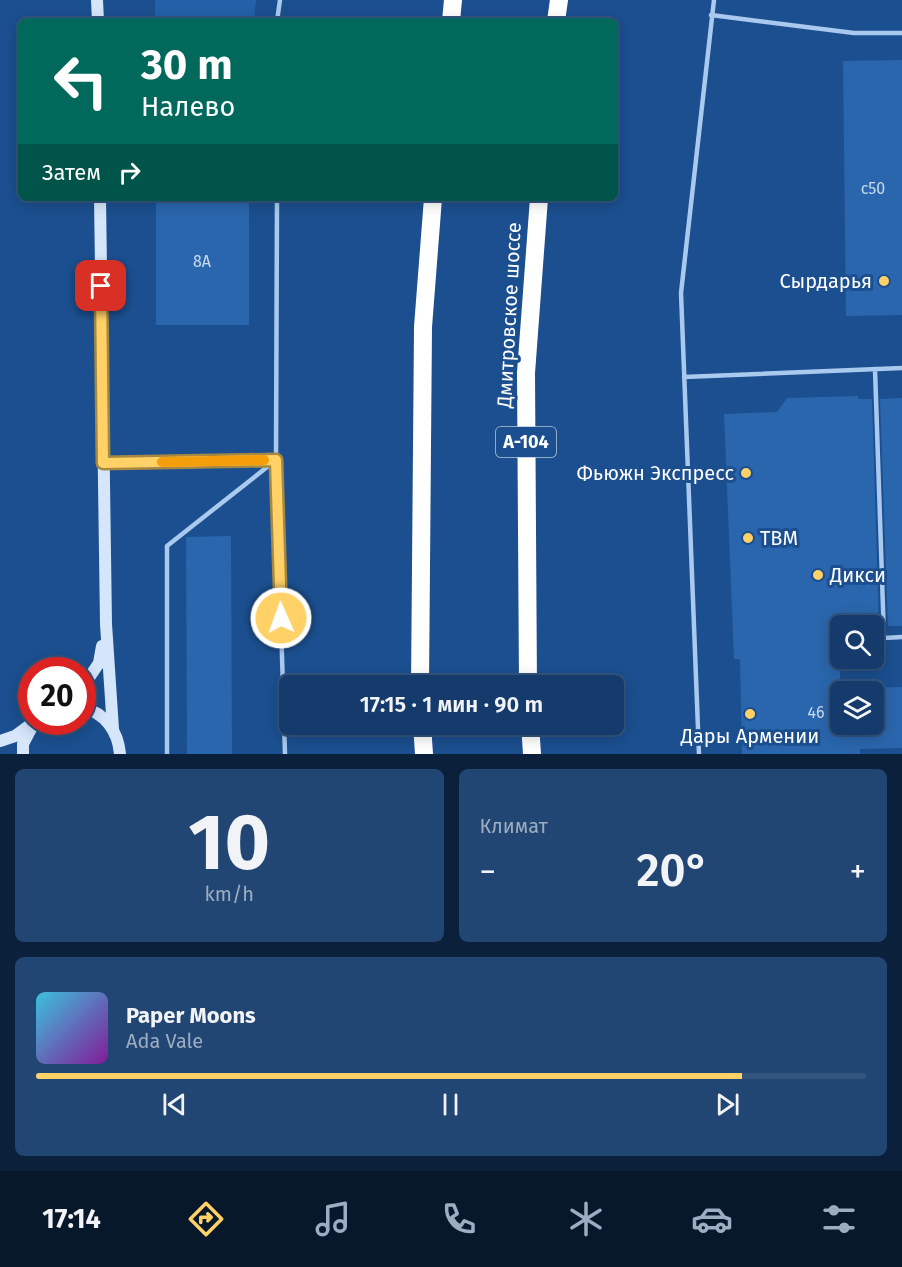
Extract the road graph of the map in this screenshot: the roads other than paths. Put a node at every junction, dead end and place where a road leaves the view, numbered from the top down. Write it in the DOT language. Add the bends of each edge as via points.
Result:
graph roads {
  1 [pos="98,0"];
  2 [pos="280,0"];
  3 [pos="453,0"];
  4 [pos="559,0"];
  5 [pos="714,0"];
  6 [pos="711,15"];
  7 [pos="98,18"];
  8 [pos="277,18"];
  9 [pos="451,18"];
  10 [pos="556,18"];
  11 [pos="902,33"];
  12 [pos="100,201"];
  13 [pos="277,201"];
  14 [pos="433,201"];
  15 [pos="539,201"];
  16 [pos="902,368"];
  17 [pos="875,369"];
  18 [pos="684,376"];
  19 [pos="276,460"];
  20 [pos="103,463"];
  21 [pos="106,624"];
  22 [pos="902,637"];
  23 [pos="96,667"];
  24 [pos="420,675"];
  25 [pos="528,675"];
  26 [pos="96,713"];
  27 [pos="113,729"];
  28 [pos="18,734"];
  29 [pos="27,735"];
  30 [pos="423,735"];
  31 [pos="531,735"];
  32 [pos="0,741"];
  33 [pos="22,754"];
  34 [pos="120,754"];
  35 [pos="167,754"];
  36 [pos="285,754"];
  37 [pos="424,754"];
  38 [pos="532,754"];
  39 [pos="699,754"];
  1 -- 7 [label="main road"];
  2 -- 8 [label="lane"];
  3 -- 9 [label="highway"];
  4 -- 10 [label="highway"];
  5 -- 6 [label="lane"];
  6 -- 11 [label="lane" via="854,33"];
  6 -- 18 [label="lane" via="681,293"];
  12 -- 20 [label="main road"];
  13 -- 19 [label="lane"];
  14 -- 24 [label="highway" via="422,339"];
  15 -- 25 [label="highway, Дмитровское шоссе / А-104" via="526,374"];
  16 -- 17 [label="lane"];
  17 -- 18 [label="lane"];
  17 -- 22 [label="lane" via="884,638"];
  18 -- 39 [label="lane"];
  19 -- 20 [label="lane"];
  19 -- 35 [label="lane" via="167,546"];
  19 -- 36 [label="lane"];
  20 -- 21 [label="main road"];
  21 -- 23 [label="main road"];
  21 -- 27 [label="main road"];
  26 -- 27 [label="main road"];
  27 -- 34 [label="main road"];
  28 -- 32 [label="main road"];
  29 -- 33 [label="main road"];
  30 -- 37 [label="highway"];
  31 -- 38 [label="highway"];
}
